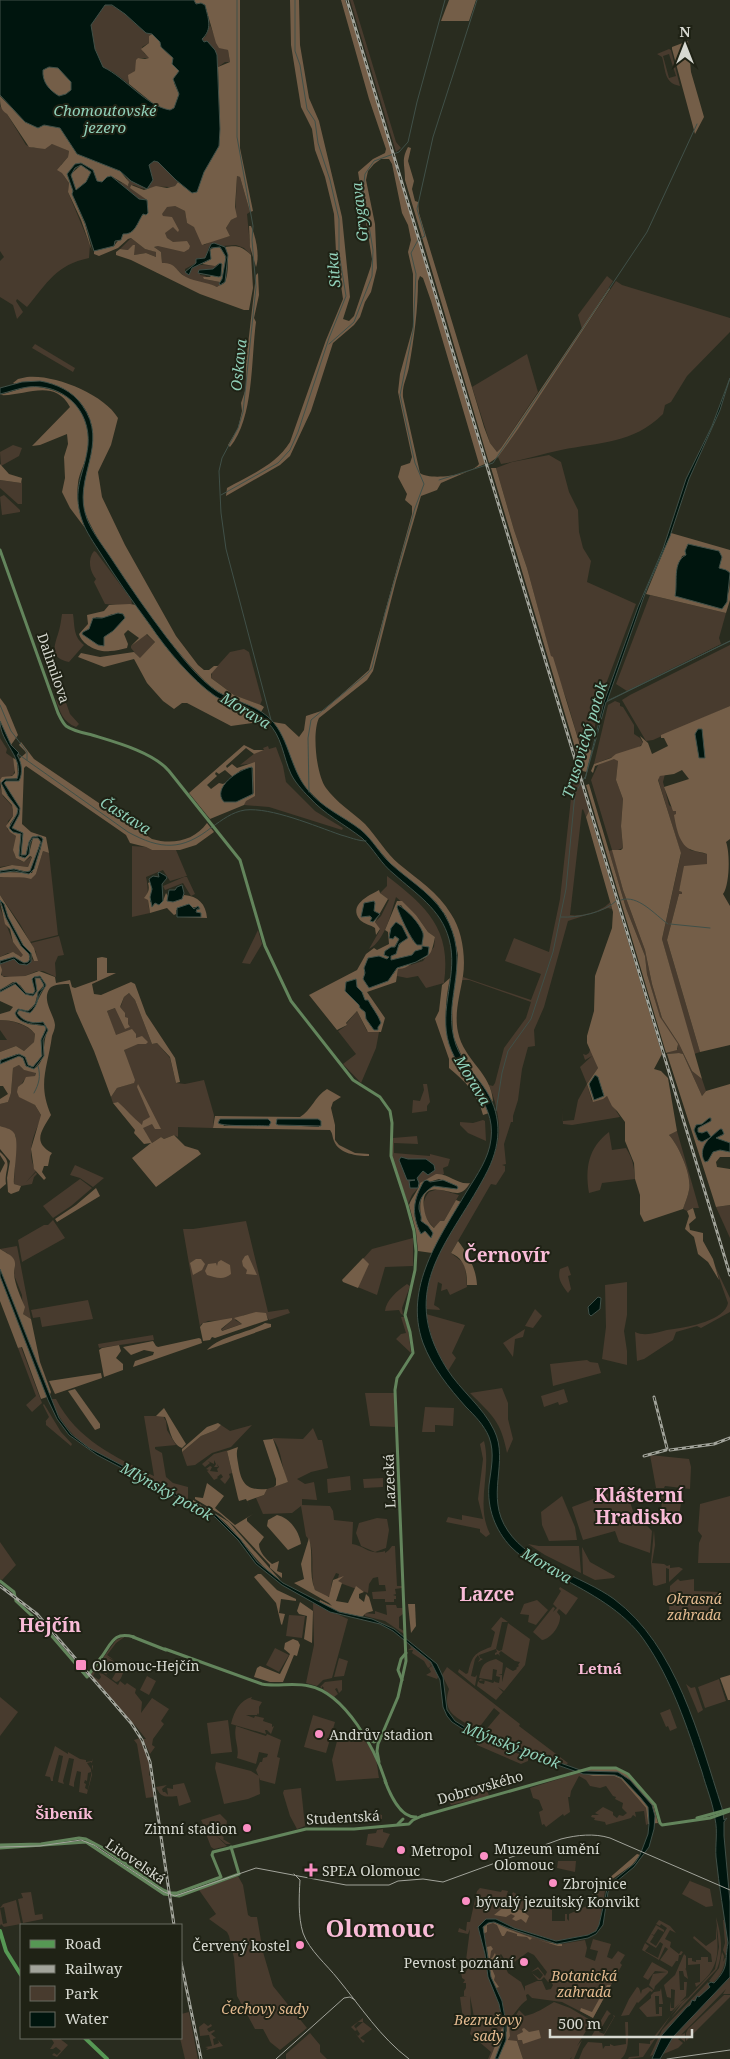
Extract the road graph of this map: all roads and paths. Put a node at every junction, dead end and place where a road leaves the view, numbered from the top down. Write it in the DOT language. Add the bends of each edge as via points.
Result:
graph roads {
  1 [pos="0,550"];
  2 [pos="406,1308"];
  3 [pos="0,1582"];
  4 [pos="165,1649"];
  5 [pos="405,1658"];
  6 [pos="216,1667"];
  7 [pos="402,1674"];
  8 [pos="365,1737"];
  9 [pos="381,1738"];
  10 [pos="378,1744"];
  11 [pos="372,1747"];
  12 [pos="379,1762"];
  13 [pos="385,1781"];
  14 [pos="728,1810"];
  15 [pos="410,1816"];
  16 [pos="424,1816"];
  17 [pos="404,1821"];
  18 [pos="412,1821"];
  19 [pos="82,1840"];
  20 [pos="0,1846"];
  21 [pos="232,1847"];
  22 [pos="177,1895"];
  23 [pos="0,1931"];
  24 [pos="0,1942"];
  25 [pos="20,1974"];
  26 [pos="20,1975"];
  27 [pos="87,2039"];
  28 [pos="109,2059"];
  1 -- 2 [label="main road, Dalimilova" via="61,719 73,730 133,749 166,767 240,860 267,952 291,1001 349,1075 359,1086 380,1097 390,1111 391,1156 416,1246 415,1270"];
  2 -- 5 [label="main road, Lazecká" via="405,1318 413,1353 397,1378 395,1392 407,1643"];
  3 -- 4 [label="main road" via="14,1592 16,1601 40,1623 86,1677 115,1637 120,1635"];
  4 -- 6 [label="main road"];
  4 -- 6 [label="main road"];
  5 -- 7 [label="main road"];
  5 -- 7 [label="main road" via="401,1659 398,1670"];
  6 -- 8 [label="main road" via="265,1684 312,1686 333,1697"];
  7 -- 9 [label="main road"];
  8 -- 9 [label="main road" via="373,1742"];
  8 -- 11 [label="main road"];
  9 -- 10 [label="main road"];
  9 -- 11 [label="main road"];
  10 -- 11 [label="main road"];
  10 -- 12 [label="main road"];
  11 -- 12 [label="main road"];
  12 -- 13 [label="main road"];
  13 -- 15 [label="main road" via="393,1799"];
  13 -- 17 [label="main road"];
  14 -- 16 [label="main road, Dobrovského" via="712,1817 660,1824 655,1804 627,1773 613,1768 589,1768"];
  15 -- 16 [label="main road, Dobrovského"];
  15 -- 17 [label="main road, Dobrovského"];
  15 -- 18 [label="main road"];
  16 -- 18 [label="main road, Dobrovského"];
  17 -- 18 [label="main road, Dobrovského" via="409,1824"];
  17 -- 21 [label="main road, Studentská" via="393,1826 306,1829"];
  19 -- 20 [label="main road"];
  19 -- 20 [label="main road" via="41,1847"];
  19 -- 22 [label="main road, Litovelská" via="166,1894"];
  21 -- 22 [label="main road" via="239,1874"];
  21 -- 22 [label="main road, Studentská" via="212,1852 220,1878"];
  23 -- 25 [label="main road" via="6,1951"];
  24 -- 26 [label="main road" via="6,1957"];
  27 -- 28 [label="main road"];
}
